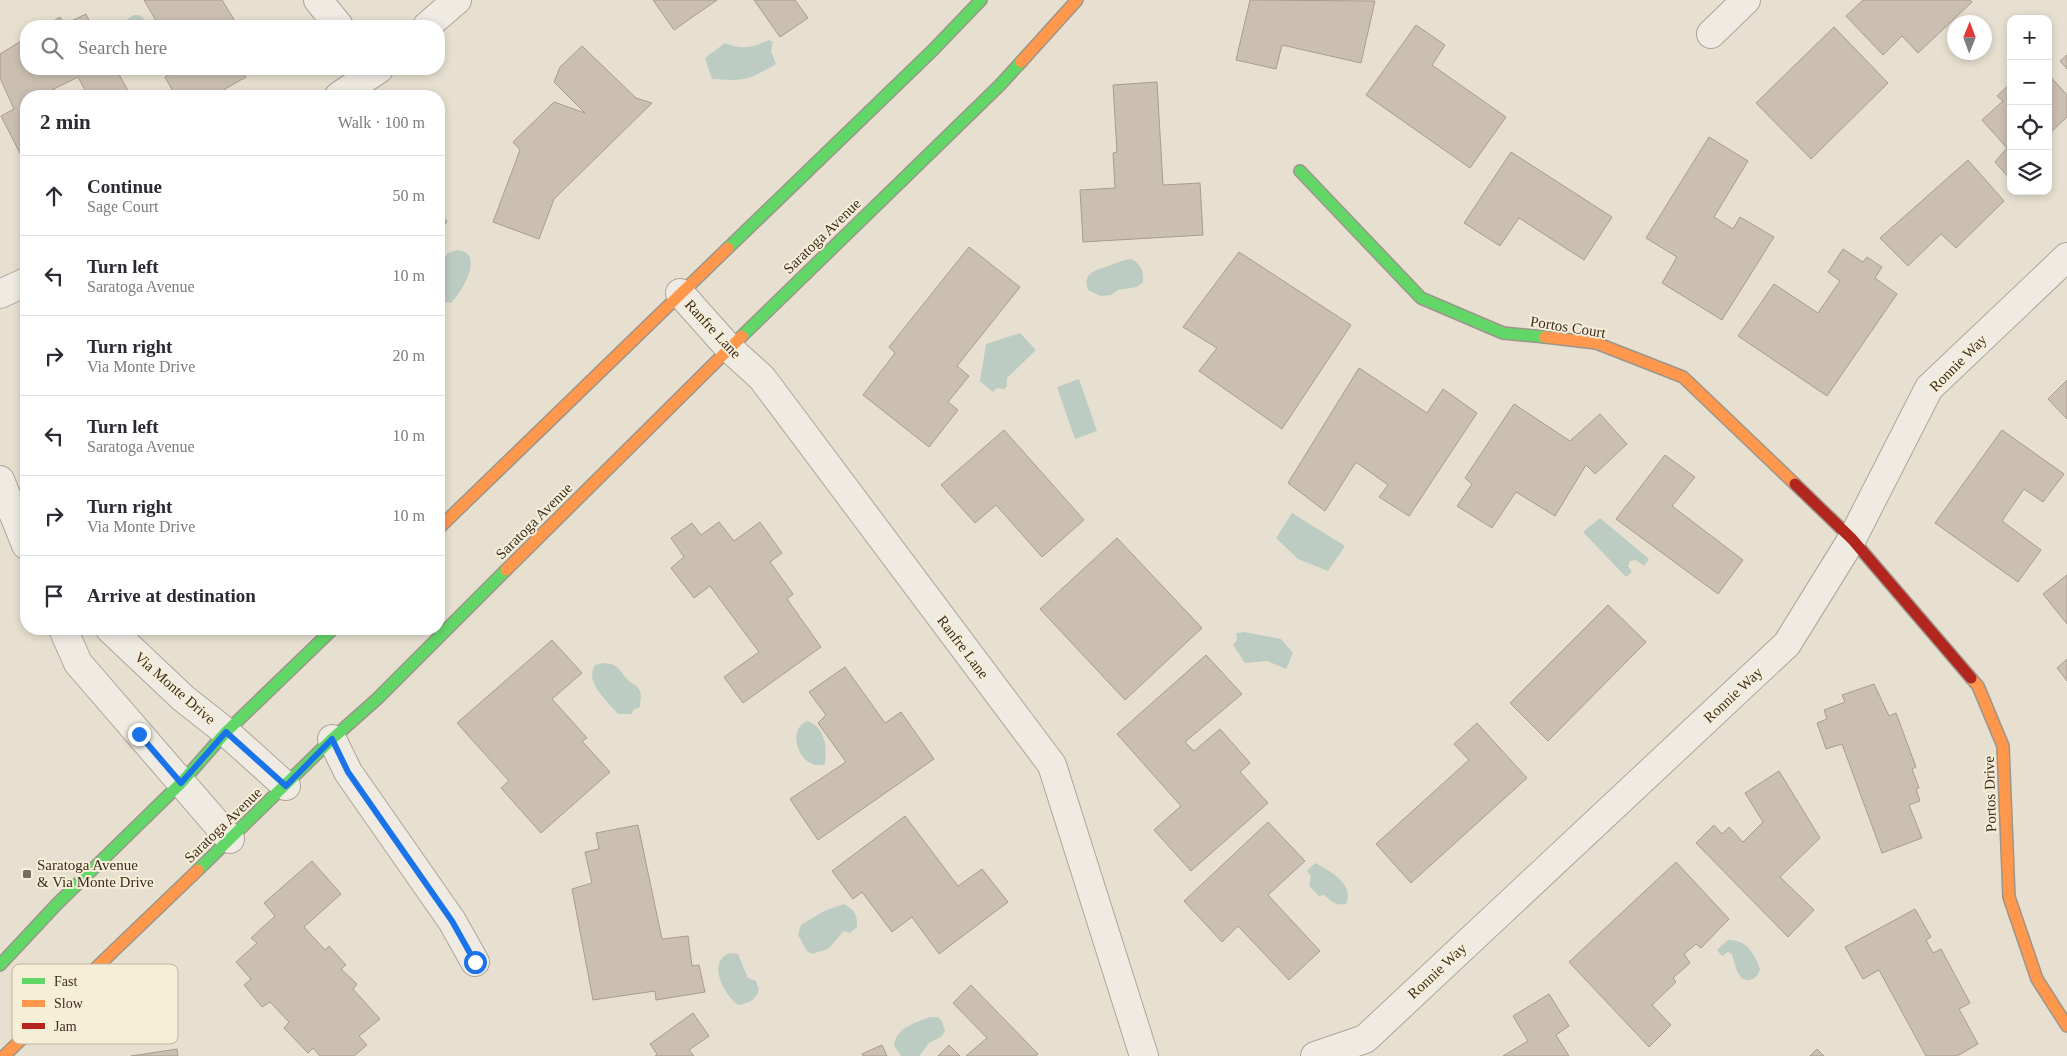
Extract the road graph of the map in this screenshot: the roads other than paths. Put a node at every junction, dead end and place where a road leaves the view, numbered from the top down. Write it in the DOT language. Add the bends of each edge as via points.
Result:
graph roads {
  1 [pos="318,0"];
  2 [pos="457,0"];
  3 [pos="981,0"];
  4 [pos="1077,0"];
  5 [pos="1746,0"];
  6 [pos="334,20"];
  7 [pos="434,20"];
  8 [pos="1712,34"];
  9 [pos="369,75"];
  10 [pos="348,90"];
  11 [pos="1300,171"];
  12 [pos="2067,257"];
  13 [pos="20,285"];
  14 [pos="680,293"];
  15 [pos="0,294"];
  16 [pos="729,348"];
  17 [pos="0,480"];
  18 [pos="445,522"];
  19 [pos="20,530"];
  20 [pos="1852,539"];
  21 [pos="445,631"];
  22 [pos="66,635"];
  23 [pos="116,635"];
  24 [pos="327,635"];
  25 [pos="441,635"];
  26 [pos="226,732"];
  27 [pos="332,739"];
  28 [pos="181,783"];
  29 [pos="286,786"];
  30 [pos="230,839"];
  31 [pos="475,962"];
  32 [pos="100,964"];
  33 [pos="0,965"];
  34 [pos="2067,1026"];
  35 [pos="16,1044"];
  36 [pos="4,1056"];
  37 [pos="1144,1056"];
  38 [pos="1315,1056"];
  1 -- 6 [label="street"];
  2 -- 7 [label="street"];
  3 -- 14 [label="main road"];
  4 -- 16 [label="main road, Saratoga Avenue" via="1000,85"];
  5 -- 8 [label="street"];
  9 -- 10 [label="street"];
  11 -- 20 [label="main road, Portos Court" via="1420,298 1503,333 1596,343 1683,377"];
  12 -- 20 [label="street, Ronnie Way" via="1929,388"];
  13 -- 15 [label="street"];
  14 -- 16 [label="street, Ranfre Lane"];
  14 -- 18 [label="main road"];
  16 -- 21 [label="main road, Saratoga Avenue"];
  16 -- 37 [label="street, Ranfre Lane" via="762,378 1052,765"];
  17 -- 19 [label="street"];
  20 -- 34 [label="main road, Portos Drive" via="1978,686 2003,746 2009,897 2037,979"];
  20 -- 38 [label="street, Ronnie Way" via="1788,644 1365,1039"];
  22 -- 28 [label="street" via="78,663"];
  23 -- 26 [label="street, Via Monte Drive"];
  24 -- 26 [label="main road"];
  25 -- 27 [label="main road, Saratoga Avenue"];
  26 -- 28 [label="main road"];
  26 -- 29 [label="street, Via Monte Drive"];
  27 -- 29 [label="main road, Saratoga Avenue"];
  27 -- 31 [label="street" via="348,772 452,921"];
  28 -- 30 [label="street"];
  28 -- 33 [label="main road" via="57,904"];
  29 -- 30 [label="main road, Saratoga Avenue"];
  30 -- 32 [label="main road, Saratoga Avenue"];
  35 -- 36 [label="main road, Saratoga Avenue"];
}
